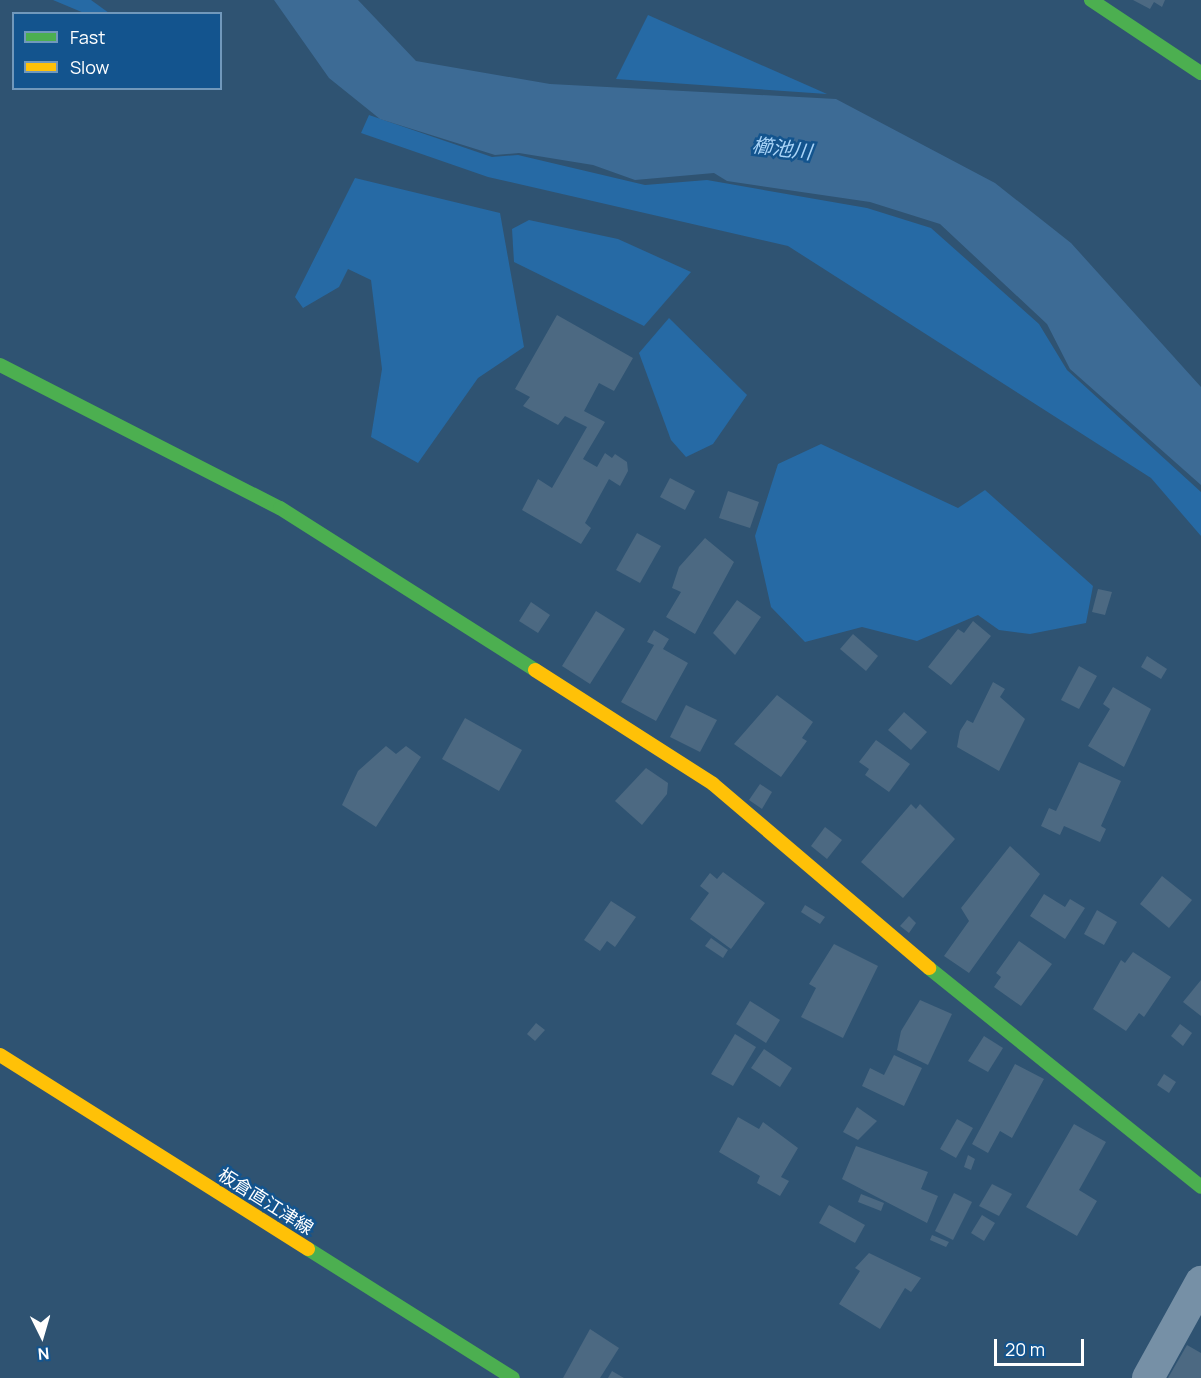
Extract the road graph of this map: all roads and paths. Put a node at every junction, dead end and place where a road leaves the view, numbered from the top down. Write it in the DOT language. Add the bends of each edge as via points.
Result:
graph roads {
  1 [pos="1091,0"];
  2 [pos="1201,73"];
  3 [pos="0,364"];
  4 [pos="0,1055"];
  5 [pos="1201,1187"];
  6 [pos="1201,1282"];
  7 [pos="513,1378"];
  8 [pos="1148,1378"];
  1 -- 2 [label="street"];
  3 -- 5 [label="street" via="279,508 713,784 910,953"];
  4 -- 7 [label="street, 板倉直江津線"];
  6 -- 8 [label="street"];
}
